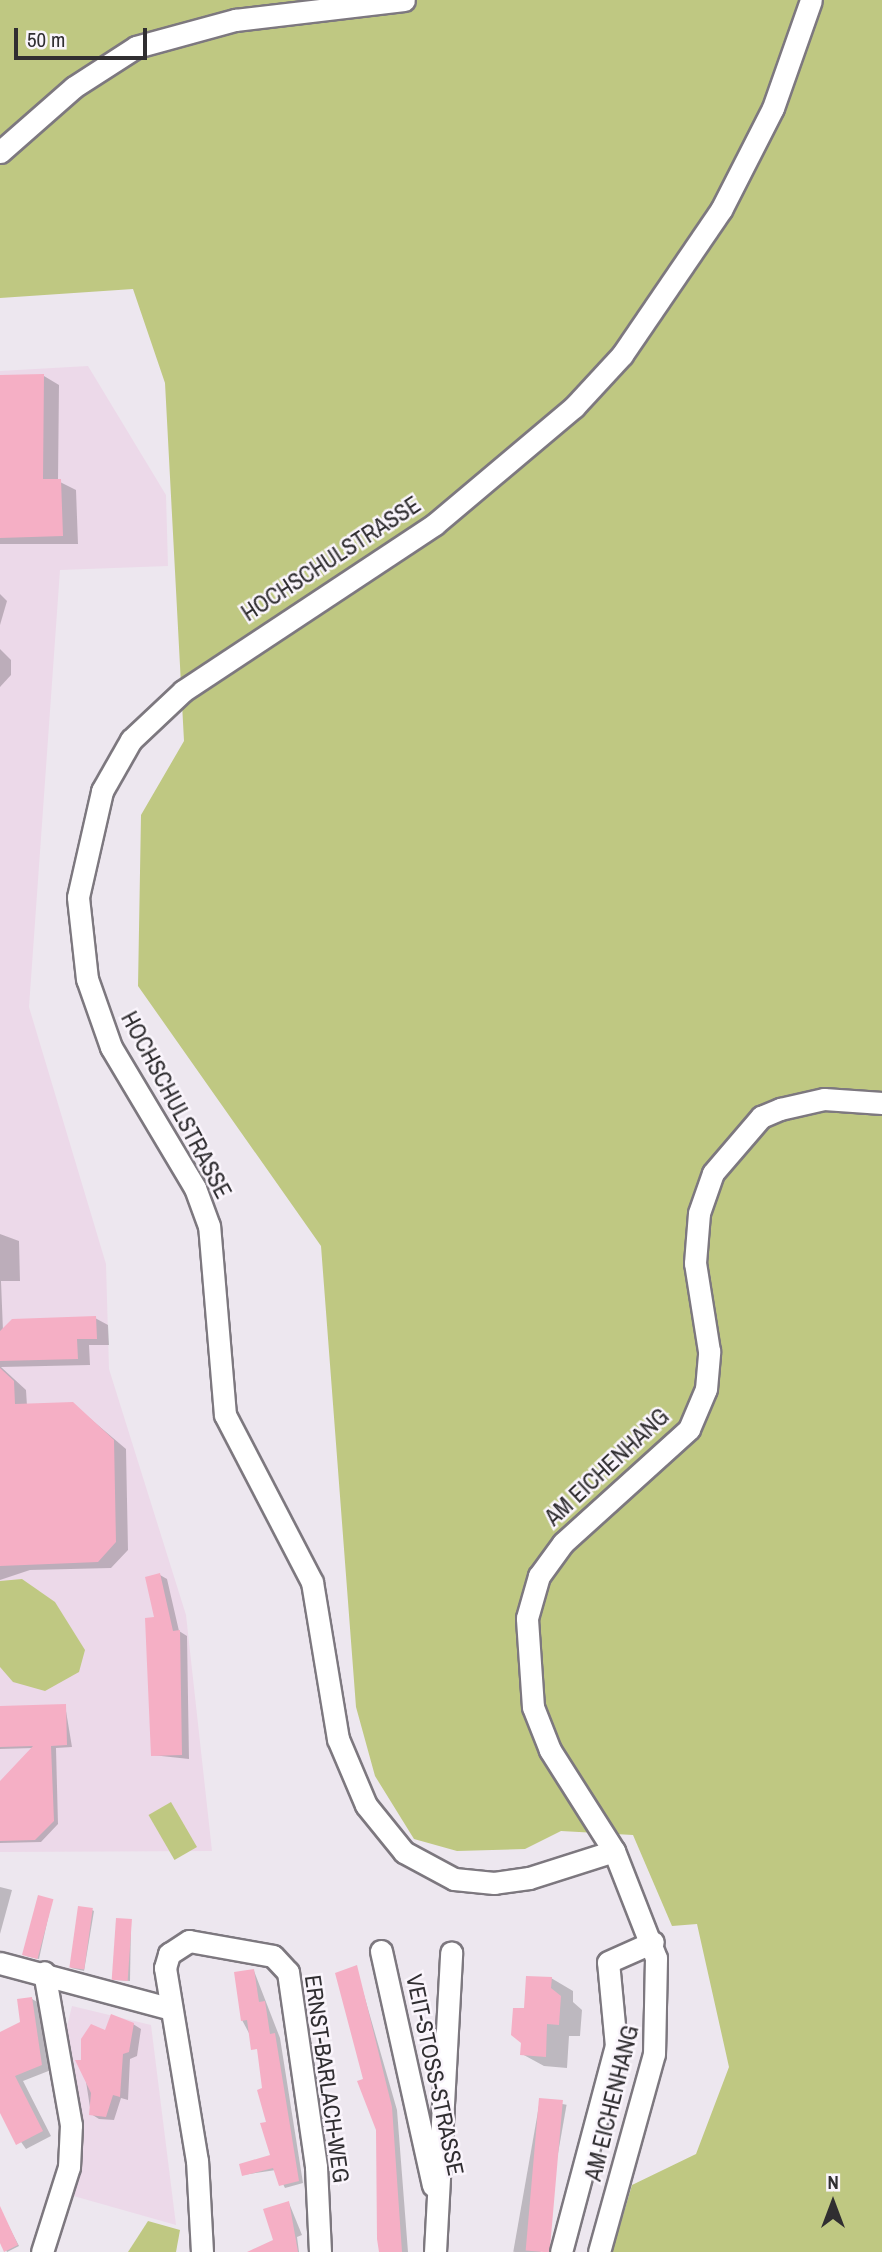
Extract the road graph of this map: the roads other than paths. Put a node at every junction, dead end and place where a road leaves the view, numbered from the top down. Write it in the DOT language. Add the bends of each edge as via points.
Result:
graph roads {
  1 [pos="404,0"];
  2 [pos="811,0"];
  3 [pos="0,152"];
  4 [pos="882,1103"];
  5 [pos="614,1851"];
  6 [pos="653,1942"];
  7 [pos="381,1951"];
  8 [pos="451,1952"];
  9 [pos="0,1963"];
  10 [pos="44,1972"];
  11 [pos="169,2008"];
  12 [pos="438,2211"];
  13 [pos="42,2252"];
  14 [pos="202,2252"];
  15 [pos="320,2252"];
  16 [pos="435,2252"];
  17 [pos="561,2252"];
  18 [pos="599,2252"];
  1 -- 3 [label="street" via="235,20 136,47 74,87"];
  2 -- 5 [label="street, HOCHSCHULSTRASSE" via="773,108 721,210 622,355 574,407 435,524 183,691 131,740 102,790 78,897 87,979 111,1047 195,1188 209,1226 225,1415 312,1582 338,1739 366,1805 404,1852 454,1879 494,1883 529,1878"];
  4 -- 5 [label="street, AM EICHENHANG" via="824,1099 780,1109 761,1117 713,1173 698,1213 695,1263 709,1351 702,1399 689,1429 563,1543 539,1576 527,1618 533,1707 550,1750"];
  5 -- 6 [label="street, AM EICHENHANG"];
  6 -- 17 [label="street" via="608,1962 616,2046"];
  6 -- 18 [label="street, AM EICHENHANG" via="658,2034"];
  7 -- 12 [label="street, VEIT-STOSS-STRASSE"];
  8 -- 12 [label="street, VEIT-STOSS-STRASSE"];
  9 -- 10 [label="street"];
  10 -- 11 [label="street"];
  10 -- 13 [label="street" via="71,2125 69,2167"];
  11 -- 14 [label="street, ERNST-BARLACH-WEG" via="197,2161"];
  11 -- 15 [label="street, ERNST-BARLACH-WEG" via="164,1968 169,1954 189,1941 273,1956 288,1972 316,2167"];
  12 -- 16 [label="street, VEIT-STOSS-STRASSE"];
}
